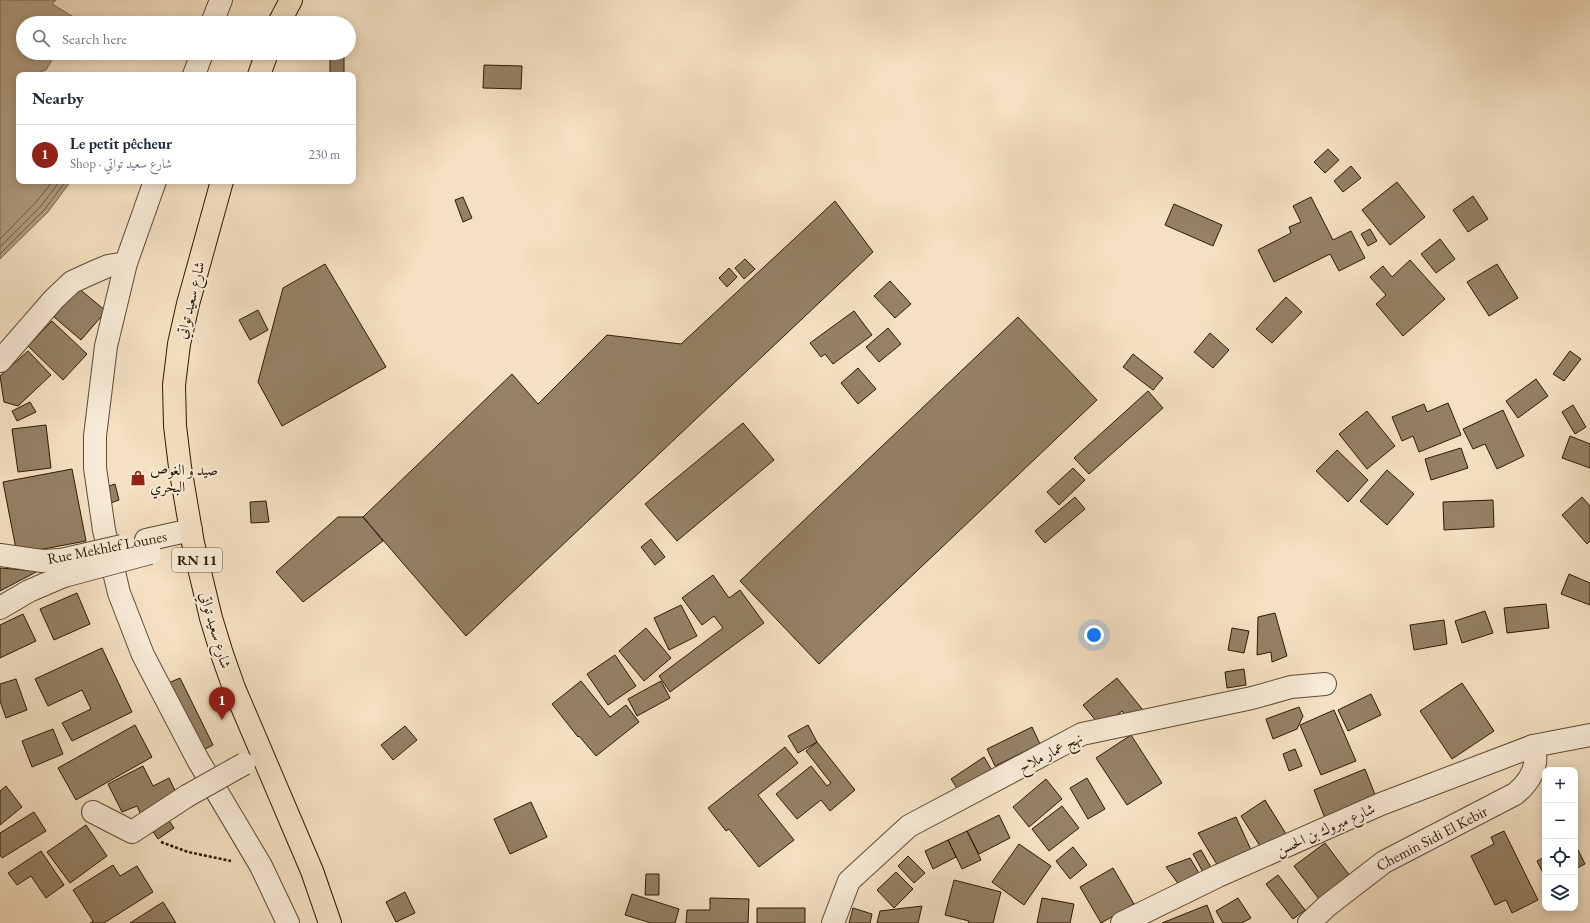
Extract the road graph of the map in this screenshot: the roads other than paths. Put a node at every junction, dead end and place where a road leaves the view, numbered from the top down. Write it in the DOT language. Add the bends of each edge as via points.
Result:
graph roads {
  1 [pos="221,0"];
  2 [pos="281,0"];
  3 [pos="291,0"];
  4 [pos="215,16"];
  5 [pos="280,16"];
  6 [pos="283,16"];
  7 [pos="199,60"];
  8 [pos="264,60"];
  9 [pos="195,72"];
  10 [pos="260,72"];
  11 [pos="155,184"];
  12 [pos="221,184"];
  13 [pos="126,263"];
  14 [pos="0,361"];
  15 [pos="192,537"];
  16 [pos="0,555"];
  17 [pos="62,568"];
  18 [pos="0,608"];
  19 [pos="1325,684"];
  20 [pos="1590,735"];
  21 [pos="1533,746"];
  22 [pos="253,760"];
  23 [pos="93,812"];
  24 [pos="288,923"];
  25 [pos="330,923"];
  26 [pos="833,923"];
  27 [pos="1122,923"];
  28 [pos="1309,923"];
  1 -- 4 [label="street"];
  2 -- 5 [label="main road"];
  3 -- 6 [label="main road"];
  7 -- 9 [label="street"];
  8 -- 10 [label="main road"];
  11 -- 13 [label="street"];
  12 -- 15 [label="main road, شارع سعيد تواتي / RN 11" via="179,344 174,385 175,426"];
  13 -- 14 [label="street" via="108,266 72,282"];
  13 -- 24 [label="street" via="106,346 95,436 95,468 110,559 119,593 143,655 194,754 261,866"];
  15 -- 17 [label="street, bridge"];
  15 -- 22 [label="main road, شارع سعيد تواتي / RN 11" via="211,618 234,688"];
  16 -- 17 [label="street, Rue Mekhlef Lounes" via="42,561"];
  17 -- 18 [label="street"];
  19 -- 26 [label="street, نهج عمار ملاح" via="1291,687 1252,698 1082,734 909,826 849,881"];
  20 -- 21 [label="street, شارع مبروك بن الحسن"];
  21 -- 27 [label="street, شارع مبروك بن الحسن" via="1381,804 1218,876"];
  21 -- 28 [label="street, Chemin Sidi El Kebir" via="1536,753 1531,778 1515,794 1384,862"];
  22 -- 23 [label="street, bridge" via="187,796 132,832"];
  22 -- 25 [label="main road, شارع سعيد تواتي / RN 11" via="312,872"];
}
